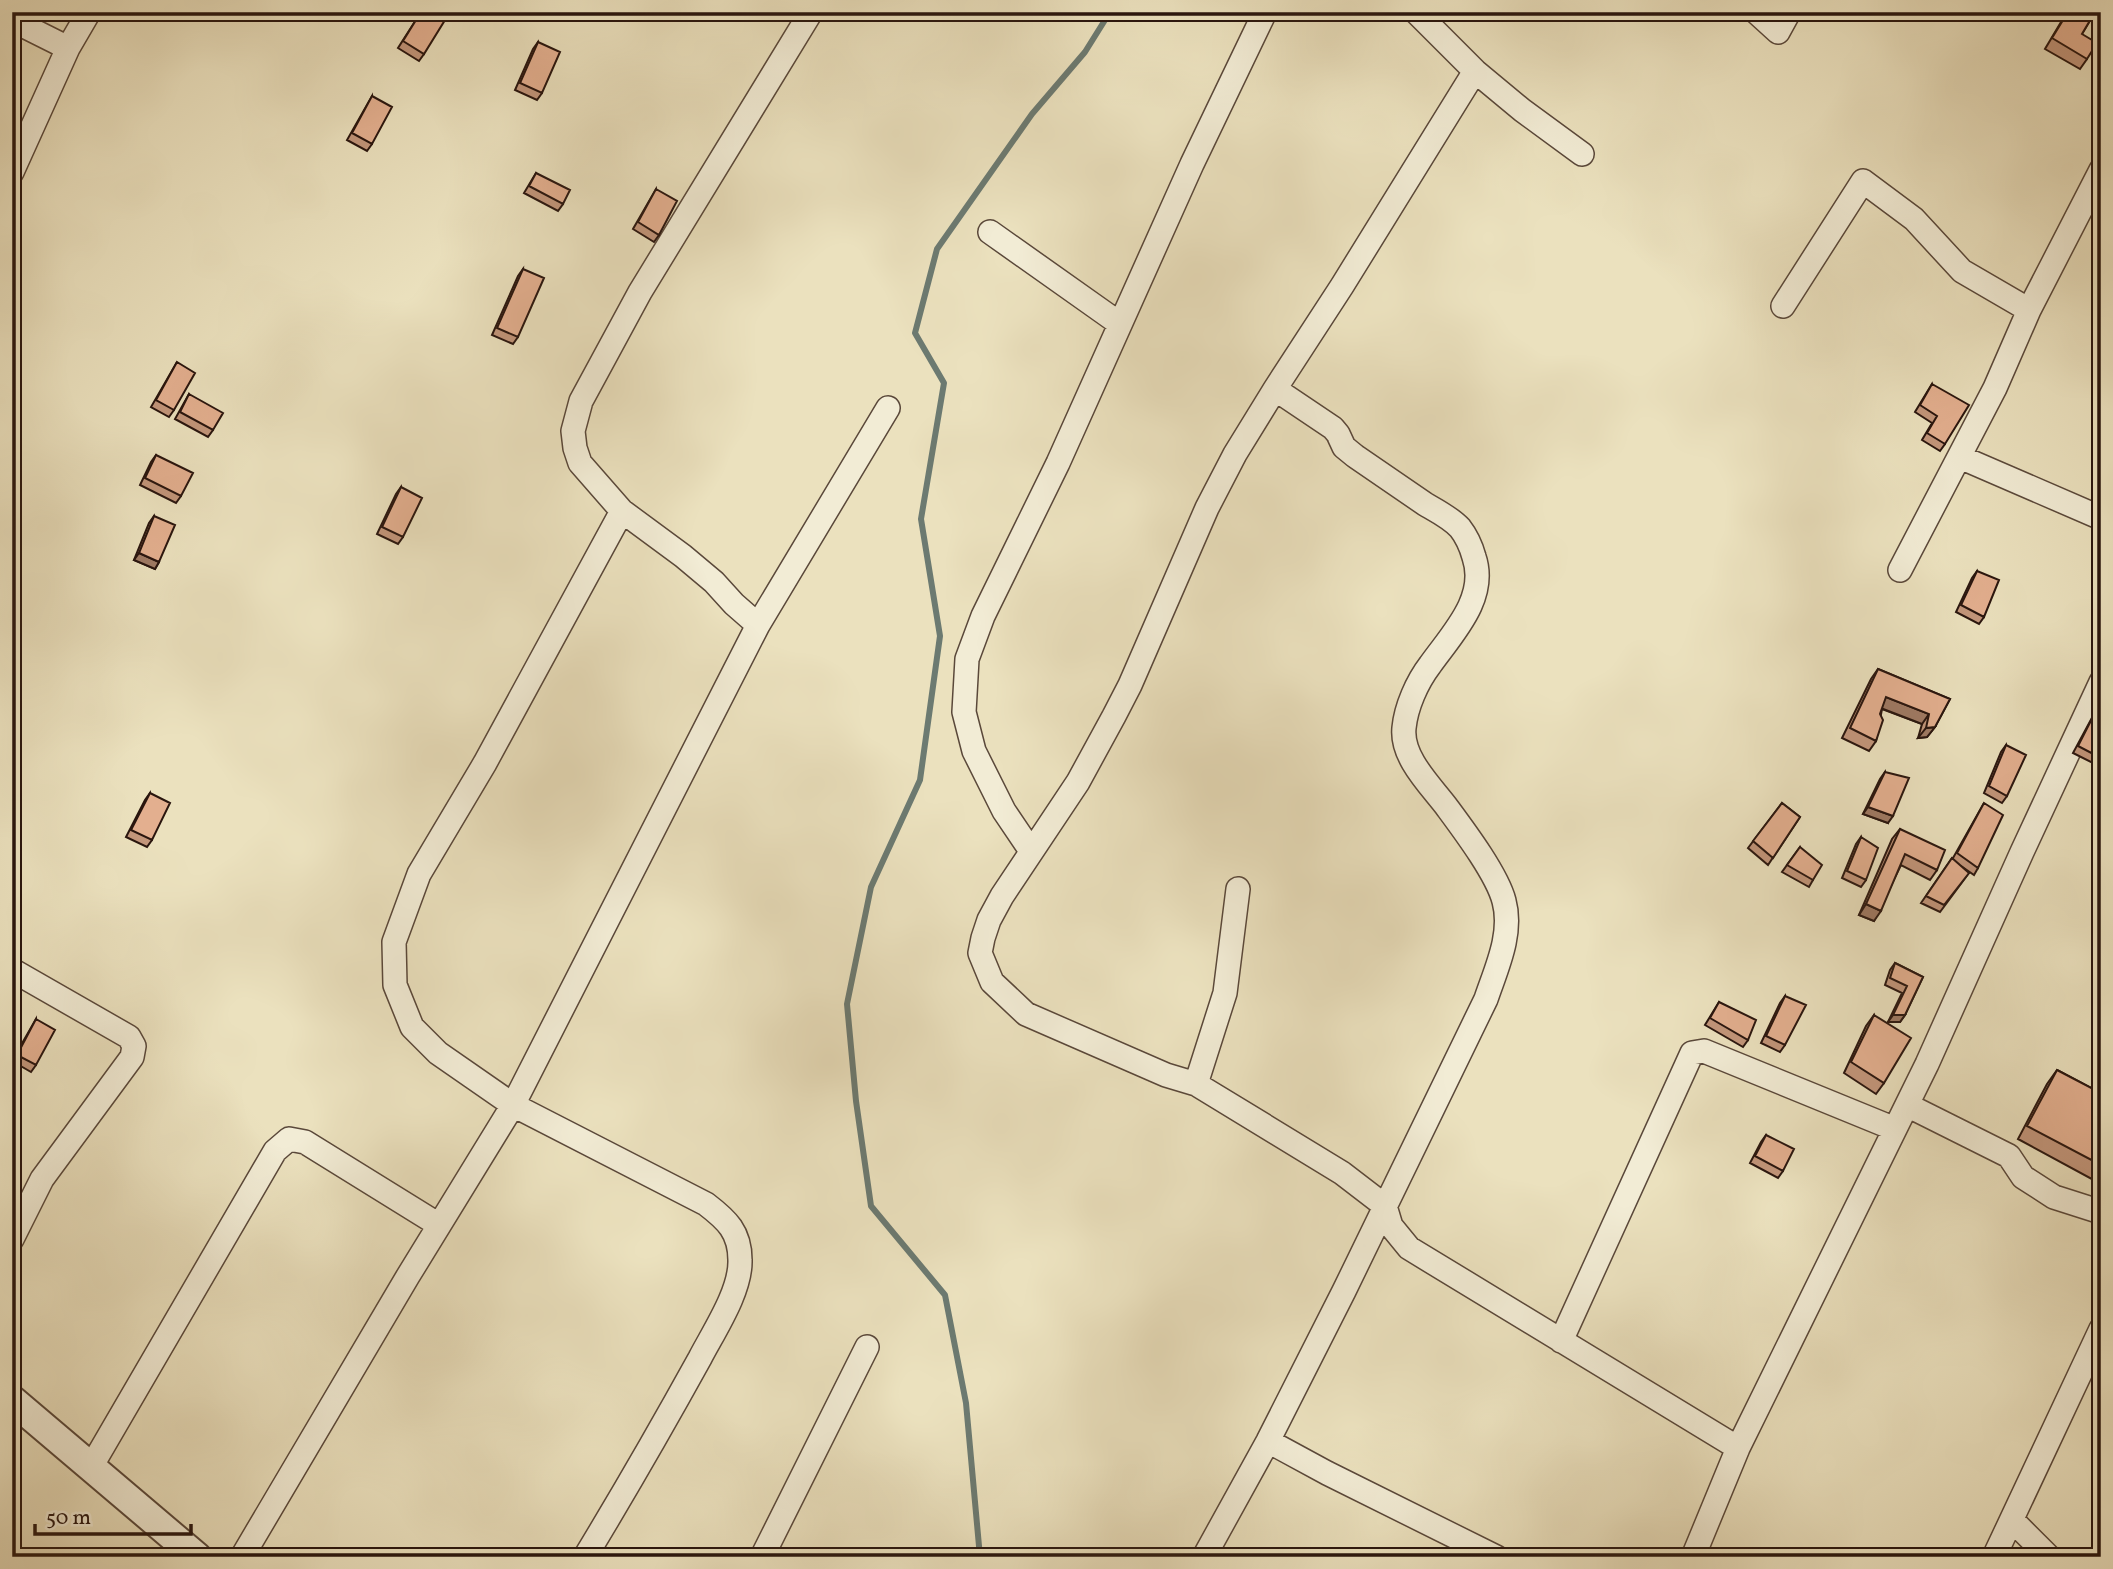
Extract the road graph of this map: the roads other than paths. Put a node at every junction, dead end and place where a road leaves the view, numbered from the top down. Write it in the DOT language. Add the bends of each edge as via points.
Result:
graph roads {
  1 [pos="89,12"];
  2 [pos="811,12"];
  3 [pos="1265,12"];
  4 [pos="1416,12"];
  5 [pos="1756,12"];
  6 [pos="1789,12"];
  7 [pos="12,20"];
  8 [pos="68,48"];
  9 [pos="1475,71"];
  10 [pos="1582,153"];
  11 [pos="2101,170"];
  12 [pos="12,172"];
  13 [pos="2092,206"];
  14 [pos="990,232"];
  15 [pos="1783,306"];
  16 [pos="2029,310"];
  17 [pos="1120,324"];
  18 [pos="1275,388"];
  19 [pos="888,408"];
  20 [pos="1960,457"];
  21 [pos="622,511"];
  22 [pos="2101,518"];
  23 [pos="1900,570"];
  24 [pos="758,625"];
  25 [pos="2101,682"];
  26 [pos="1031,851"];
  27 [pos="1238,889"];
  28 [pos="12,970"];
  29 [pos="1196,1084"];
  30 [pos="513,1105"];
  31 [pos="1907,1105"];
  32 [pos="1895,1129"];
  33 [pos="1385,1206"];
  34 [pos="2101,1212"];
  35 [pos="439,1225"];
  36 [pos="12,1239"];
  37 [pos="2101,1329"];
  38 [pos="1560,1341"];
  39 [pos="867,1347"];
  40 [pos="12,1400"];
  41 [pos="1268,1441"];
  42 [pos="1738,1448"];
  43 [pos="91,1467"];
  44 [pos="2012,1520"];
  45 [pos="197,1557"];
  46 [pos="242,1557"];
  47 [pos="585,1557"];
  48 [pos="762,1557"];
  49 [pos="1204,1557"];
  50 [pos="1496,1557"];
  51 [pos="1693,1557"];
  52 [pos="1994,1557"];
  53 [pos="2049,1557"];
  1 -- 8 [label="street"];
  2 -- 21 [label="street" via="647,281 581,401 573,431 580,463"];
  3 -- 17 [label="street"];
  4 -- 9 [label="street"];
  5 -- 6 [label="street" via="1778,32"];
  7 -- 8 [label="street"];
  8 -- 12 [label="street"];
  9 -- 10 [label="street"];
  9 -- 18 [label="street"];
  11 -- 13 [label="street"];
  13 -- 16 [label="street"];
  14 -- 17 [label="street"];
  15 -- 16 [label="street" via="1864,181 1914,219 1962,271"];
  16 -- 20 [label="street"];
  17 -- 26 [label="street" via="967,659 964,712 974,751 1004,811"];
  18 -- 26 [label="street" via="1208,508 1114,716 1078,782"];
  18 -- 33 [label="street" via="1333,428 1355,456 1454,522 1477,565 1473,598 1456,632 1428,667 1407,712 1404,735 1410,756 1498,887 1505,909 1504,943 1486,999"];
  19 -- 24 [label="street"];
  20 -- 22 [label="street"];
  20 -- 23 [label="street"];
  21 -- 24 [label="street" via="683,556"];
  21 -- 30 [label="street" via="419,874 394,942 395,985 412,1027 438,1053"];
  24 -- 30 [label="street"];
  25 -- 31 [label="street"];
  26 -- 29 [label="street" via="1002,896 983,938 980,953 992,982 1026,1014"];
  27 -- 29 [label="street" via="1225,993"];
  28 -- 36 [label="street" via="129,1037 134,1046 132,1057 42,1179"];
  29 -- 33 [label="street" via="1342,1173"];
  30 -- 35 [label="street"];
  30 -- 47 [label="street" via="706,1204 725,1219 738,1240 736,1284 723,1313 640,1467"];
  31 -- 32 [label="street"];
  31 -- 34 [label="street" via="2010,1156 2022,1177 2054,1197"];
  32 -- 38 [label="street" via="1704,1051 1692,1053"];
  32 -- 42 [label="street"];
  33 -- 38 [label="street" via="1391,1226 1409,1248"];
  33 -- 41 [label="street"];
  35 -- 43 [label="street" via="305,1142 289,1139 275,1151"];
  35 -- 46 [label="street"];
  37 -- 44 [label="street"];
  38 -- 42 [label="street"];
  39 -- 48 [label="street"];
  40 -- 43 [label="street"];
  41 -- 49 [label="street"];
  41 -- 50 [label="street"];
  42 -- 51 [label="street"];
  43 -- 45 [label="street"];
  44 -- 52 [label="street"];
  44 -- 53 [label="street"];
}
